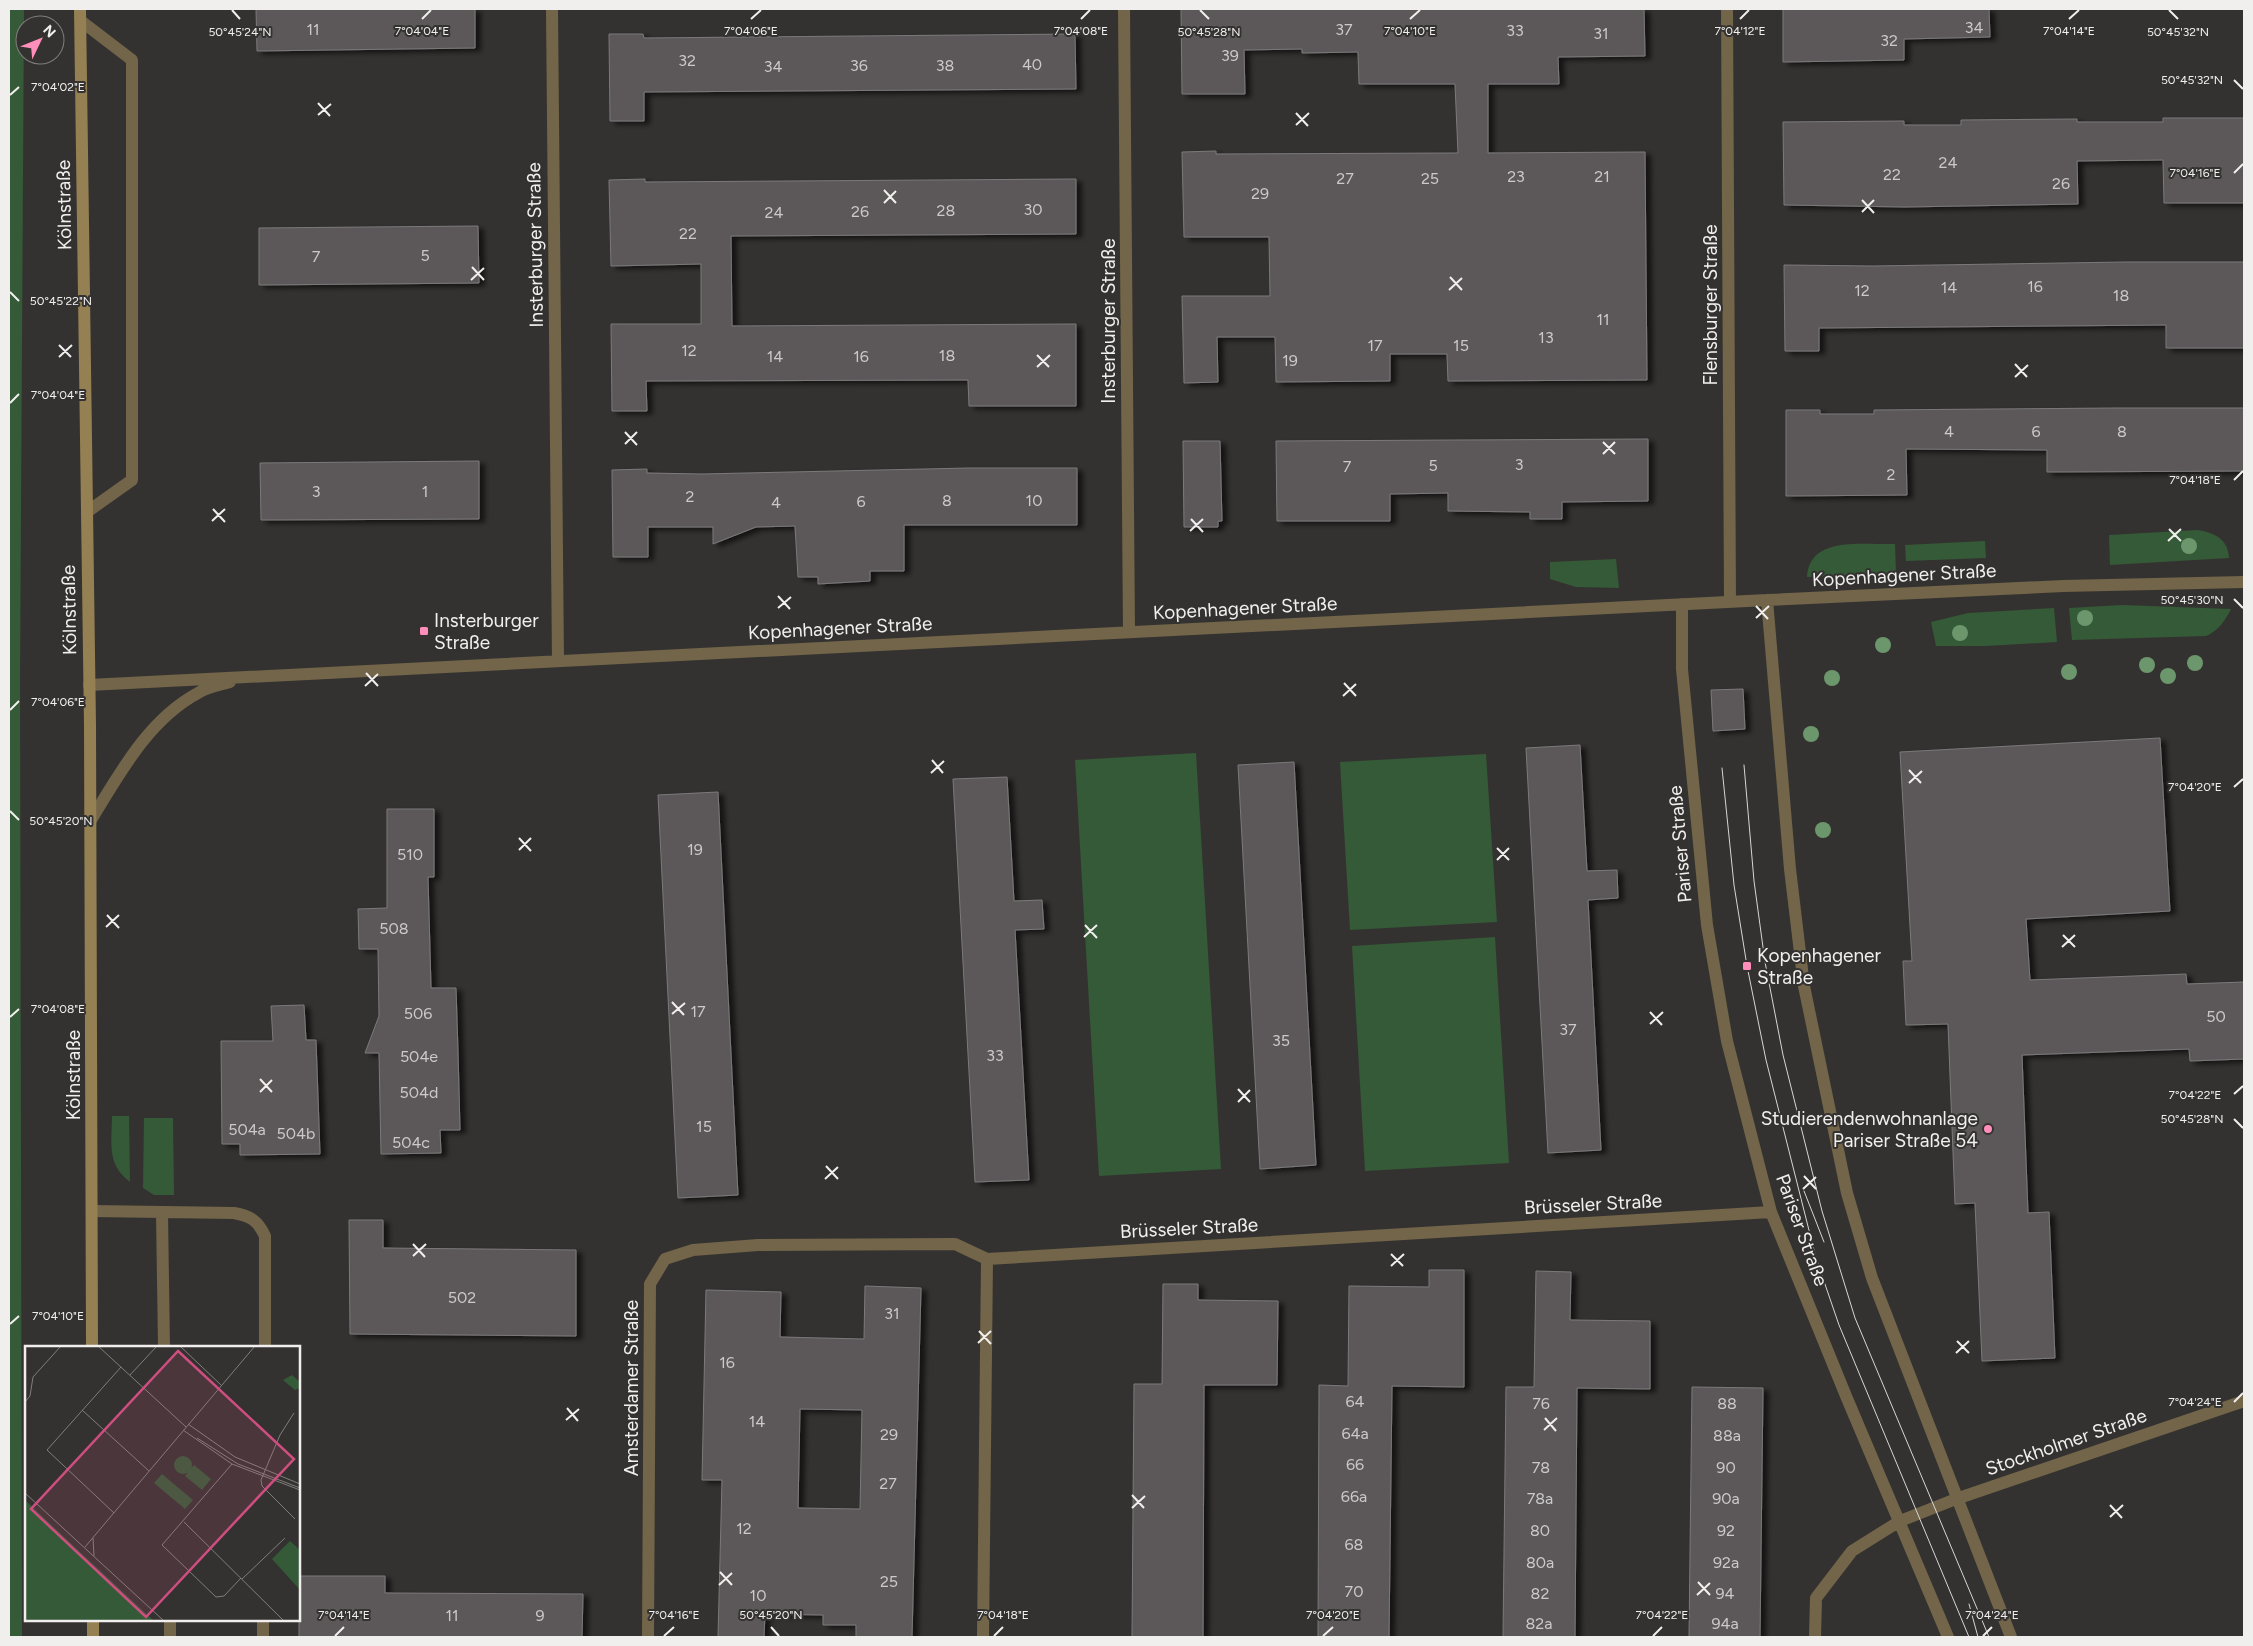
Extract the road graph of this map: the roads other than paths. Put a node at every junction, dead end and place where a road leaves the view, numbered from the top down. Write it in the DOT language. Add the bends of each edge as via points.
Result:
graph roads {
  1 [pos="552,9"];
  2 [pos="1124,9"];
  3 [pos="1727,9"];
  4 [pos="80,15"];
  5 [pos="87,512"];
  6 [pos="2244,582"];
  7 [pos="1766,600"];
  8 [pos="1730,602"];
  9 [pos="1682,604"];
  10 [pos="1130,632"];
  11 [pos="558,661"];
  12 [pos="248,677"];
  13 [pos="89,684"];
  14 [pos="91,820"];
  15 [pos="92,1211"];
  16 [pos="1771,1212"];
  17 [pos="162,1213"];
  18 [pos="987,1259"];
  19 [pos="92,1346"];
  20 [pos="164,1346"];
  21 [pos="265,1346"];
  22 [pos="2244,1401"];
  23 [pos="1956,1499"];
  24 [pos="1900,1521"];
  25 [pos="93,1621"];
  26 [pos="170,1621"];
  27 [pos="263,1621"];
  28 [pos="93,1637"];
  29 [pos="170,1637"];
  30 [pos="263,1637"];
  31 [pos="648,1637"];
  32 [pos="983,1637"];
  33 [pos="1815,1637"];
  34 [pos="1948,1637"];
  35 [pos="2011,1637"];
  1 -- 11 [label="street, Insterburger Straße"];
  2 -- 10 [label="street, Insterburger Straße"];
  3 -- 8 [label="street, Flensburger Straße"];
  4 -- 5 [label="main road, Kölnstraße"];
  4 -- 5 [label="street" via="132,60 132,480"];
  5 -- 13 [label="main road, Kölnstraße"];
  6 -- 7 [label="street, Kopenhagener Straße" via="2063,586"];
  7 -- 8 [label="street, Kopenhagener Straße"];
  7 -- 23 [label="street" via="1804,986 1847,1193 1872,1278"];
  8 -- 9 [label="street, Kopenhagener Straße"];
  9 -- 10 [label="street, Kopenhagener Straße"];
  9 -- 16 [label="street, Pariser Straße" via="1682,669 1707,925 1727,1041"];
  10 -- 11 [label="street, Kopenhagener Straße"];
  11 -- 12 [label="street, Kopenhagener Straße"];
  12 -- 13 [label="street, Kopenhagener Straße"];
  12 -- 14 [label="street, Kopenhagener Straße" via="200,692 176,707 126,763"];
  13 -- 14 [label="main road, Kölnstraße"];
  14 -- 15 [label="main road, Kölnstraße"];
  15 -- 17 [label="street"];
  15 -- 19 [label="main road, Kölnstraße"];
  16 -- 18 [label="street, Brüsseler Straße"];
  16 -- 24 [label="street, Pariser Straße"];
  17 -- 20 [label="street"];
  17 -- 21 [label="street" via="234,1213 260,1223 265,1236"];
  18 -- 31 [label="street, Amsterdamer Straße" via="955,1244 758,1245 693,1250 665,1258 650,1284"];
  18 -- 32 [label="street"];
  22 -- 23 [label="street, Stockholmer Straße"];
  23 -- 24 [label="street, Stockholmer Straße"];
  23 -- 35 [label="street"];
  24 -- 33 [label="street" via="1852,1551 1816,1598"];
  24 -- 34 [label="street, Pariser Straße"];
  25 -- 28 [label="main road"];
  26 -- 29 [label="street"];
  27 -- 30 [label="street"];
}
